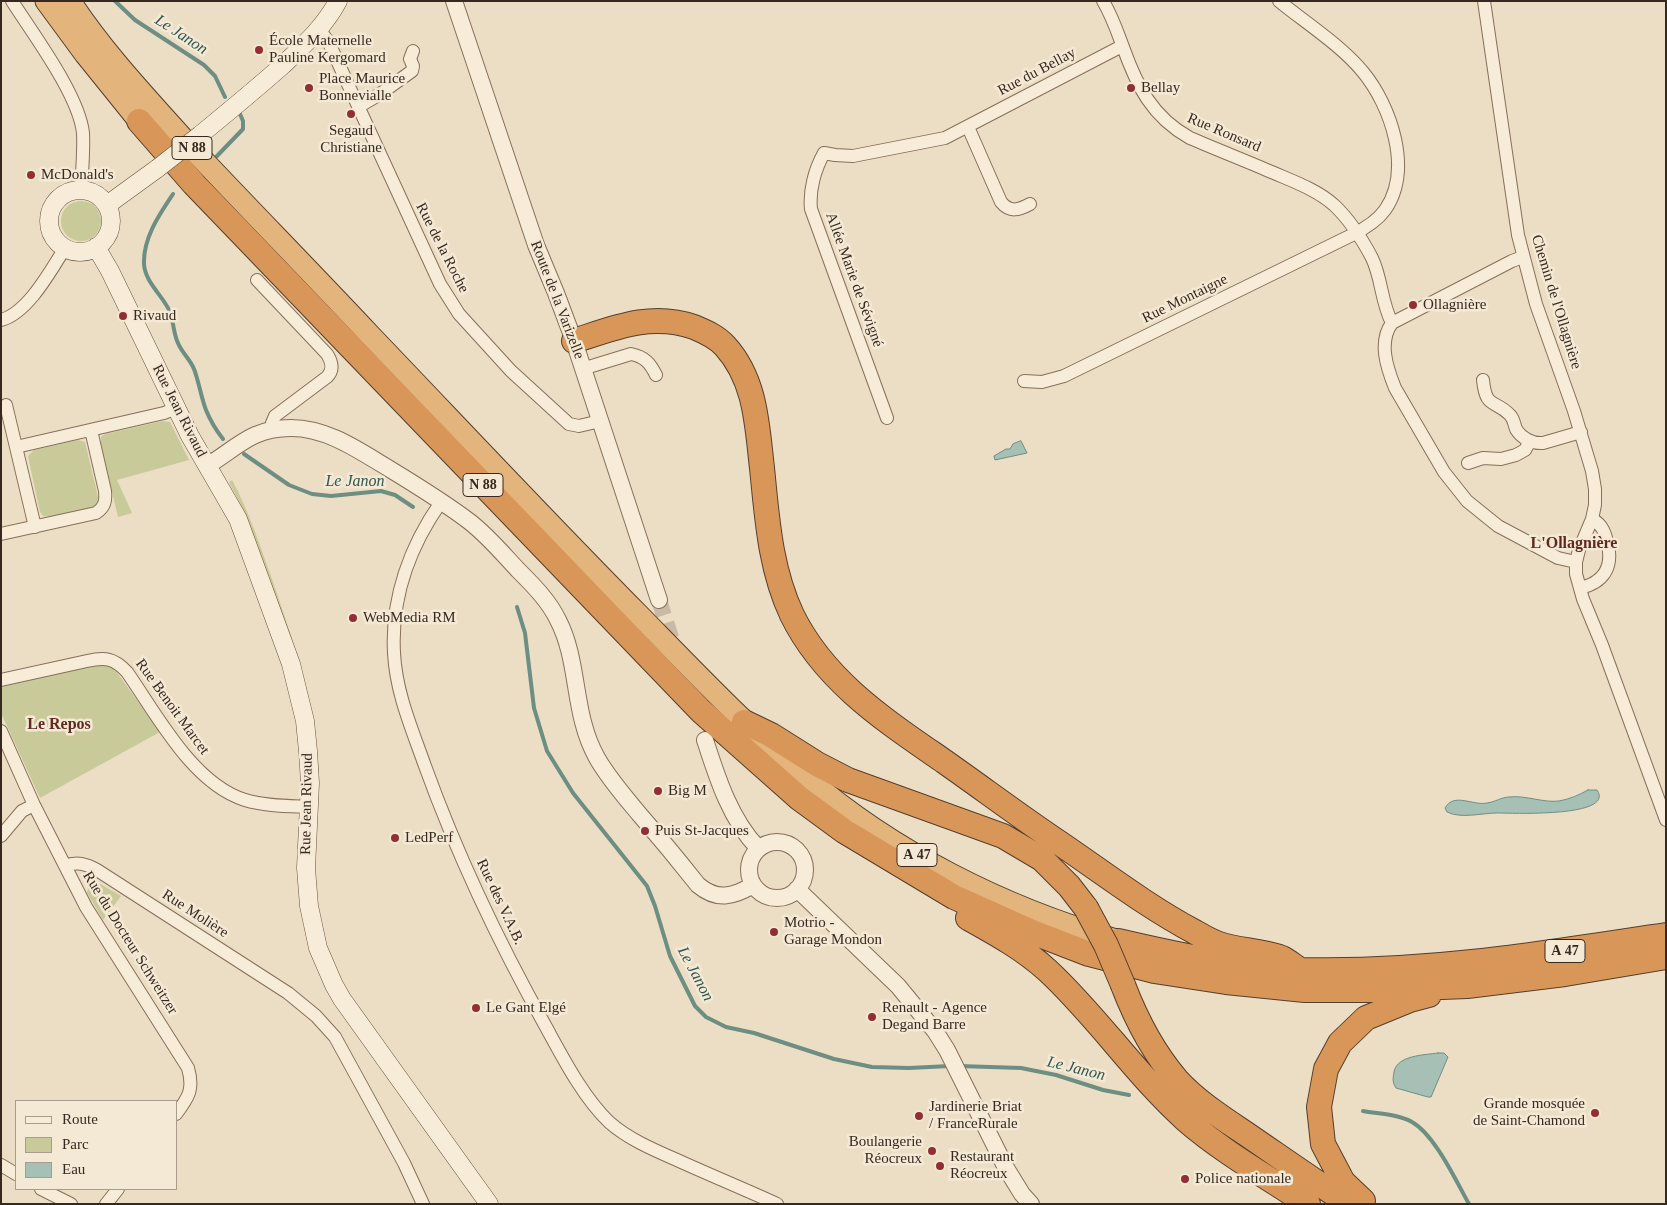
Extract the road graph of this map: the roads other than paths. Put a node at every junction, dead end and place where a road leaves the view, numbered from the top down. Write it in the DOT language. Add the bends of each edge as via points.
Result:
graph roads {
  1 [pos="12,1"];
  2 [pos="46,1"];
  3 [pos="70,1"];
  4 [pos="338,1"];
  5 [pos="454,1"];
  6 [pos="1103,1"];
  7 [pos="1279,1"];
  8 [pos="1484,1"];
  9 [pos="320,30"];
  10 [pos="1122,46"];
  11 [pos="413,51"];
  12 [pos="358,107"];
  13 [pos="139,121"];
  14 [pos="968,127"];
  15 [pos="824,153"];
  16 [pos="81,190"];
  17 [pos="1030,204"];
  18 [pos="107,205"];
  19 [pos="1357,233"];
  20 [pos="96,247"];
  21 [pos="65,248"];
  22 [pos="1523,257"];
  23 [pos="257,280"];
  24 [pos="1,320"];
  25 [pos="1392,323"];
  26 [pos="574,341"];
  27 [pos="582,368"];
  28 [pos="656,375"];
  29 [pos="1483,380"];
  30 [pos="1024,381"];
  31 [pos="6,405"];
  32 [pos="177,408"];
  33 [pos="887,418"];
  34 [pos="600,421"];
  35 [pos="91,430"];
  36 [pos="273,430"];
  37 [pos="1581,432"];
  38 [pos="1530,440"];
  39 [pos="16,446"];
  40 [pos="1468,463"];
  41 [pos="207,466"];
  42 [pos="442,502"];
  43 [pos="1592,519"];
  44 [pos="35,527"];
  45 [pos="1,534"];
  46 [pos="1576,562"];
  47 [pos="1580,588"];
  48 [pos="658,600"];
  49 [pos="1,680"];
  50 [pos="744,722"];
  51 [pos="1,731"];
  52 [pos="705,740"];
  53 [pos="34,805"];
  54 [pos="310,806"];
  55 [pos="1666,820"];
  56 [pos="844,831"];
  57 [pos="1,836"];
  58 [pos="758,848"];
  59 [pos="65,866"];
  60 [pos="753,886"];
  61 [pos="797,889"];
  62 [pos="1666,935"];
  63 [pos="1118,941"];
  64 [pos="1666,957"];
  65 [pos="1300,970"];
  66 [pos="1467,986"];
  67 [pos="178,1111"];
  68 [pos="1,1165"];
  69 [pos="15,1173"];
  70 [pos="43,1190"];
  71 [pos="117,1190"];
  72 [pos="71,1204"];
  73 [pos="106,1204"];
  74 [pos="423,1204"];
  75 [pos="489,1204"];
  76 [pos="777,1204"];
  77 [pos="1031,1204"];
  78 [pos="1308,1204"];
  79 [pos="1350,1204"];
  80 [pos="1366,1204"];
  1 -- 16 [label="street" via="57,71 79,115 82,132"];
  2 -- 13 [label="highway, N 88"];
  3 -- 50 [label="highway, N 88" via="105,50 222,181"];
  4 -- 9 [label="main road"];
  5 -- 26 [label="street, Route de la Varizelle" via="536,245"];
  6 -- 10 [label="street, Rue Ronsard"];
  7 -- 19 [label="street, Rue Montaigne" via="1362,71 1374,87 1392,124 1398,168 1395,186 1385,209"];
  8 -- 22 [label="street, Chemin de l'Ollagnière"];
  9 -- 12 [label="street"];
  9 -- 18 [label="main road, bridge" via="200,135"];
  10 -- 14 [label="street, Rue du Bellay"];
  10 -- 19 [label="street, Rue Ronsard" via="1141,91 1174,129 1318,193 1334,205"];
  11 -- 12 [label="street" via="410,58 412,71"];
  12 -- 34 [label="street, Rue de la Roche" via="440,284 459,314 511,371 569,424 579,426"];
  13 -- 56 [label="highway, N 88" via="201,191 701,710 799,798"];
  14 -- 15 [label="street, Rue du Bellay" via="935,141 853,156"];
  14 -- 17 [label="street" via="1005,207 1015,210"];
  15 -- 33 [label="street, Allée Marie de Sévigné" via="816,170 811,209"];
  16 -- 18 [label="main road" via="100,197"];
  16 -- 21 [label="main road" via="62,196 51,213 52,233"];
  18 -- 20 [label="main road" via="111,224 109,233"];
  19 -- 25 [label="street, Rue Ronsard" via="1379,274 1385,309"];
  19 -- 30 [label="street, Rue Montaigne" via="1064,376 1042,382"];
  20 -- 21 [label="main road" via="81,252"];
  20 -- 32 [label="main road, Rue Jean Rivaud"];
  21 -- 24 [label="street" via="30,298 18,311"];
  22 -- 25 [label="street"];
  22 -- 37 [label="street, Chemin de l'Ollagnière"];
  23 -- 36 [label="street" via="327,354 332,366 327,378 275,416"];
  25 -- 46 [label="street" via="1387,328 1384,349 1390,376 1455,487 1474,508 1498,526 1558,558"];
  26 -- 27 [label="street, Route de la Varizelle"];
  26 -- 65 [label="highway" via="651,320 671,321 708,332 724,345 741,366 751,390 769,532 782,591 805,637 840,682 882,718 1172,920 1218,944 1282,958"];
  27 -- 28 [label="street" via="631,354 648,361"];
  27 -- 34 [label="street, Route de la Varizelle"];
  29 -- 38 [label="street" via="1488,400 1509,414 1521,436"];
  31 -- 39 [label="street"];
  32 -- 35 [label="street"];
  32 -- 41 [label="main road, Rue Jean Rivaud"];
  34 -- 48 [label="street, Route de la Varizelle"];
  35 -- 39 [label="street"];
  35 -- 44 [label="street" via="105,491 106,502 102,509"];
  36 -- 41 [label="street" via="246,439"];
  36 -- 42 [label="street" via="305,428 335,438"];
  37 -- 38 [label="street" via="1543,443"];
  37 -- 43 [label="street, Chemin de l'Ollagnière" via="1595,489"];
  38 -- 40 [label="street" via="1525,450 1516,455"];
  39 -- 44 [label="street"];
  41 -- 54 [label="main road, Rue Jean Rivaud" via="238,519 291,664 305,721"];
  42 -- 60 [label="street" via="495,545 549,604 568,647 586,735 614,784 706,892 715,896 730,895"];
  42 -- 76 [label="street, Rue des V.A.B." via="424,528 407,564 395,621 394,652 406,713 477,894 561,1054 609,1122 631,1138"];
  43 -- 46 [label="street, Chemin de l'Ollagnière"];
  43 -- 47 [label="street" via="1602,527 1610,562 1599,580"];
  44 -- 45 [label="street"];
  46 -- 47 [label="street, Chemin de l'Ollagnière"];
  47 -- 55 [label="street, Chemin de l'Ollagnière"];
  49 -- 54 [label="street, Rue Benoit Marcet" via="99,658 110,659 127,672 182,752 212,783 246,800"];
  50 -- 63 [label="highway, A 47" via="808,779 878,831 921,857 996,897"];
  50 -- 79 [label="highway, bridge" via="848,780 1003,836 1042,859 1086,908 1106,945 1146,1038 1178,1080 1233,1125"];
  51 -- 53 [label="street, Rue du Docteur Schweitzer"];
  52 -- 58 [label="street" via="724,794 746,834"];
  53 -- 57 [label="street" via="22,811"];
  53 -- 59 [label="street, Rue du Docteur Schweitzer"];
  54 -- 75 [label="main road, Rue Jean Rivaud" via="306,868 309,906 318,948 334,985"];
  56 -- 66 [label="highway, A 47" via="954,897 1089,954 1154,970 1305,990"];
  56 -- 78 [label="highway, N 88" via="864,854 1046,968 1150,1084 1187,1120 1227,1151"];
  58 -- 60 [label="street" via="750,862"];
  58 -- 61 [label="street" via="776,841 794,847 804,862 805,872"];
  59 -- 67 [label="street, Rue du Docteur Schweitzer" via="86,907 188,1068 191,1078 189,1097"];
  59 -- 74 [label="street, Rue Molière" via="78,863 97,870 304,1005 335,1037 404,1162"];
  60 -- 61 [label="street" via="774,898"];
  61 -- 77 [label="street" via="898,986 930,1024 1006,1168"];
  62 -- 65 [label="highway, A 47" via="1465,964 1397,970"];
  63 -- 65 [label="highway, A 47" via="1229,963"];
  64 -- 66 [label="highway, A 47"];
  66 -- 80 [label="highway" via="1410,1000 1366,1018 1340,1042 1326,1069 1318,1107 1323,1144 1343,1182"];
  68 -- 69 [label="street"];
  70 -- 72 [label="street"];
  71 -- 73 [label="street"];
}
